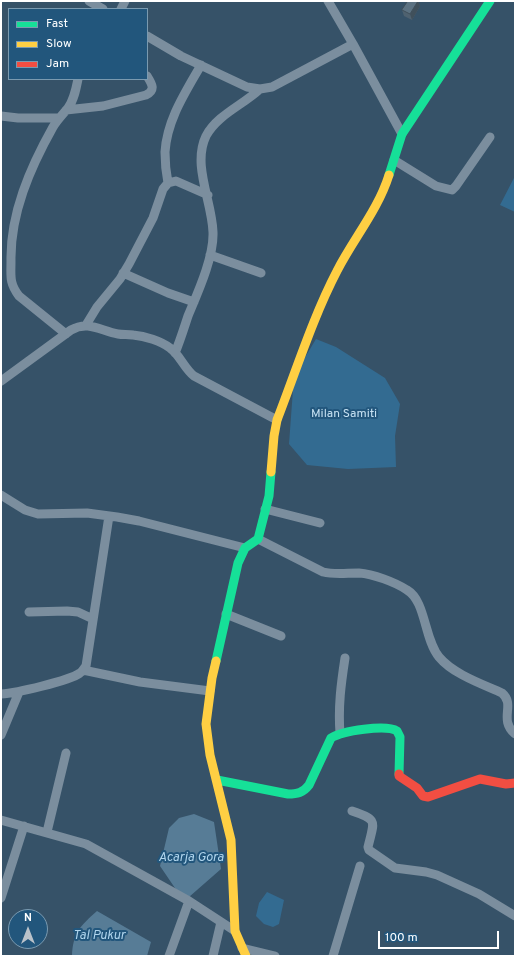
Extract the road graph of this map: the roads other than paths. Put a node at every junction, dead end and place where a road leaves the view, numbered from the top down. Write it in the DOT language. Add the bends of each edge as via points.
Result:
graph roads {
  1 [pos="328,1"];
  2 [pos="490,1"];
  3 [pos="148,37"];
  4 [pos="353,44"];
  5 [pos="201,65"];
  6 [pos="148,78"];
  7 [pos="78,80"];
  8 [pos="260,89"];
  9 [pos="66,110"];
  10 [pos="1,116"];
  11 [pos="59,118"];
  12 [pos="402,134"];
  13 [pos="490,137"];
  14 [pos="394,160"];
  15 [pos="168,183"];
  16 [pos="208,195"];
  17 [pos="210,255"];
  18 [pos="123,273"];
  19 [pos="261,273"];
  20 [pos="194,302"];
  21 [pos="86,326"];
  22 [pos="66,334"];
  23 [pos="176,353"];
  24 [pos="1,381"];
  25 [pos="277,420"];
  26 [pos="1,495"];
  27 [pos="265,509"];
  28 [pos="109,516"];
  29 [pos="320,523"];
  30 [pos="258,539"];
  31 [pos="245,548"];
  32 [pos="29,612"];
  33 [pos="226,614"];
  34 [pos="94,619"];
  35 [pos="281,636"];
  36 [pos="345,658"];
  37 [pos="82,670"];
  38 [pos="210,691"];
  39 [pos="19,692"];
  40 [pos="1,694"];
  41 [pos="340,733"];
  42 [pos="515,734"];
  43 [pos="1,735"];
  44 [pos="66,753"];
  45 [pos="217,780"];
  46 [pos="515,783"];
  47 [pos="352,811"];
  48 [pos="1,820"];
  49 [pos="24,826"];
  50 [pos="48,832"];
  51 [pos="360,866"];
  52 [pos="3,882"];
  53 [pos="1,898"];
  54 [pos="189,901"];
  55 [pos="515,916"];
  56 [pos="221,922"];
  57 [pos="234,931"];
  58 [pos="244,952"];
  59 [pos="170,956"];
  60 [pos="213,956"];
  61 [pos="275,956"];
  62 [pos="333,956"];
  1 -- 4 [label="street"];
  2 -- 12 [label="street"];
  3 -- 5 [label="street"];
  4 -- 8 [label="street" via="272,87"];
  4 -- 12 [label="street"];
  5 -- 8 [label="street" via="247,87"];
  5 -- 15 [label="street" via="179,104 168,132 165,152"];
  6 -- 9 [label="street" via="153,89 146,95 103,106"];
  7 -- 9 [label="street" via="74,97"];
  8 -- 16 [label="street" via="221,118 206,138 201,160"];
  9 -- 11 [label="street"];
  10 -- 11 [label="street"];
  11 -- 22 [label="street" via="33,167 16,215 11,239 11,282 19,296"];
  12 -- 14 [label="street"];
  13 -- 14 [label="street" via="452,190 436,186"];
  14 -- 25 [label="street" via="377,204 337,270 322,302"];
  15 -- 16 [label="street" via="176,181"];
  15 -- 18 [label="street" via="163,189 153,218"];
  16 -- 17 [label="street" via="213,231"];
  17 -- 19 [label="street"];
  17 -- 20 [label="street"];
  18 -- 20 [label="street"];
  18 -- 21 [label="street" via="97,306"];
  20 -- 23 [label="street"];
  21 -- 22 [label="street" via="79,326"];
  21 -- 23 [label="street" via="119,335 144,336 166,345"];
  22 -- 24 [label="street"];
  23 -- 25 [label="street" via="187,371 194,376"];
  25 -- 27 [label="street"];
  26 -- 28 [label="street" via="25,510 38,514 71,512"];
  27 -- 29 [label="street"];
  27 -- 30 [label="street"];
  28 -- 31 [label="street" via="139,521"];
  28 -- 34 [label="street"];
  30 -- 31 [label="street"];
  30 -- 42 [label="street" via="323,572 333,575 370,574 414,595 431,646 439,658 451,668 502,693 508,703 507,725"];
  31 -- 33 [label="street" via="238,563"];
  32 -- 34 [label="street" via="78,612"];
  33 -- 35 [label="street"];
  33 -- 38 [label="street"];
  34 -- 37 [label="street" via="86,666"];
  36 -- 41 [label="street" via="338,715"];
  37 -- 38 [label="street" via="140,682"];
  37 -- 39 [label="street" via="72,677"];
  38 -- 45 [label="street" via="206,724 210,755"];
  39 -- 40 [label="street"];
  39 -- 43 [label="street"];
  41 -- 45 [label="street" via="331,738 309,785 299,794"];
  41 -- 46 [label="street" via="391,728 400,732 398,771 400,776 417,788 423,796 428,797 480,779"];
  44 -- 50 [label="street"];
  45 -- 57 [label="street" via="232,840"];
  47 -- 55 [label="street" via="372,820 369,850 395,868 437,875 492,901"];
  48 -- 49 [label="street"];
  49 -- 50 [label="street"];
  49 -- 52 [label="street"];
  50 -- 54 [label="street" via="86,844"];
  51 -- 62 [label="street"];
  52 -- 53 [label="street"];
  54 -- 56 [label="street"];
  54 -- 59 [label="street"];
  56 -- 57 [label="street"];
  56 -- 60 [label="street"];
  57 -- 58 [label="street"];
  58 -- 61 [label="street"];
}
